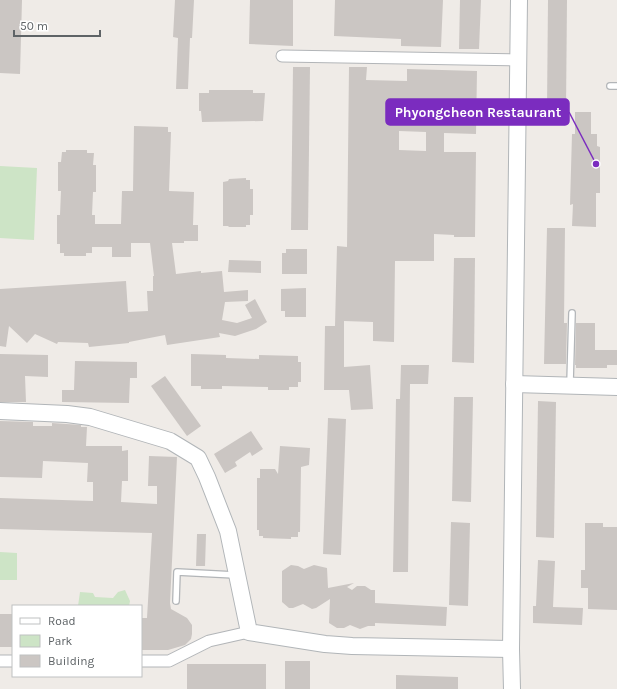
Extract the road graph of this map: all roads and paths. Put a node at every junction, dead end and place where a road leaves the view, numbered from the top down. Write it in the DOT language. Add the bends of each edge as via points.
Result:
graph roads {
  1 [pos="519,0"];
  2 [pos="282,56"];
  3 [pos="518,60"];
  4 [pos="610,86"];
  5 [pos="617,86"];
  6 [pos="572,313"];
  7 [pos="514,384"];
  8 [pos="570,386"];
  9 [pos="617,387"];
  10 [pos="0,411"];
  11 [pos="238,575"];
  12 [pos="176,600"];
  13 [pos="249,632"];
  14 [pos="511,649"];
  15 [pos="0,661"];
  16 [pos="12,661"];
  17 [pos="142,661"];
  18 [pos="512,689"];
  1 -- 3 [label="street"];
  2 -- 3 [label="street"];
  3 -- 7 [label="street"];
  4 -- 5 [label="lane"];
  6 -- 8 [label="lane"];
  7 -- 8 [label="street"];
  7 -- 14 [label="street"];
  8 -- 9 [label="street"];
  10 -- 11 [label="street" via="90,417 170,441 198,458 228,531"];
  11 -- 12 [label="lane" via="177,572"];
  11 -- 13 [label="street"];
  13 -- 14 [label="street" via="352,646"];
  13 -- 17 [label="street" via="209,641 169,660"];
  14 -- 18 [label="street"];
  15 -- 16 [label="street"];
}
